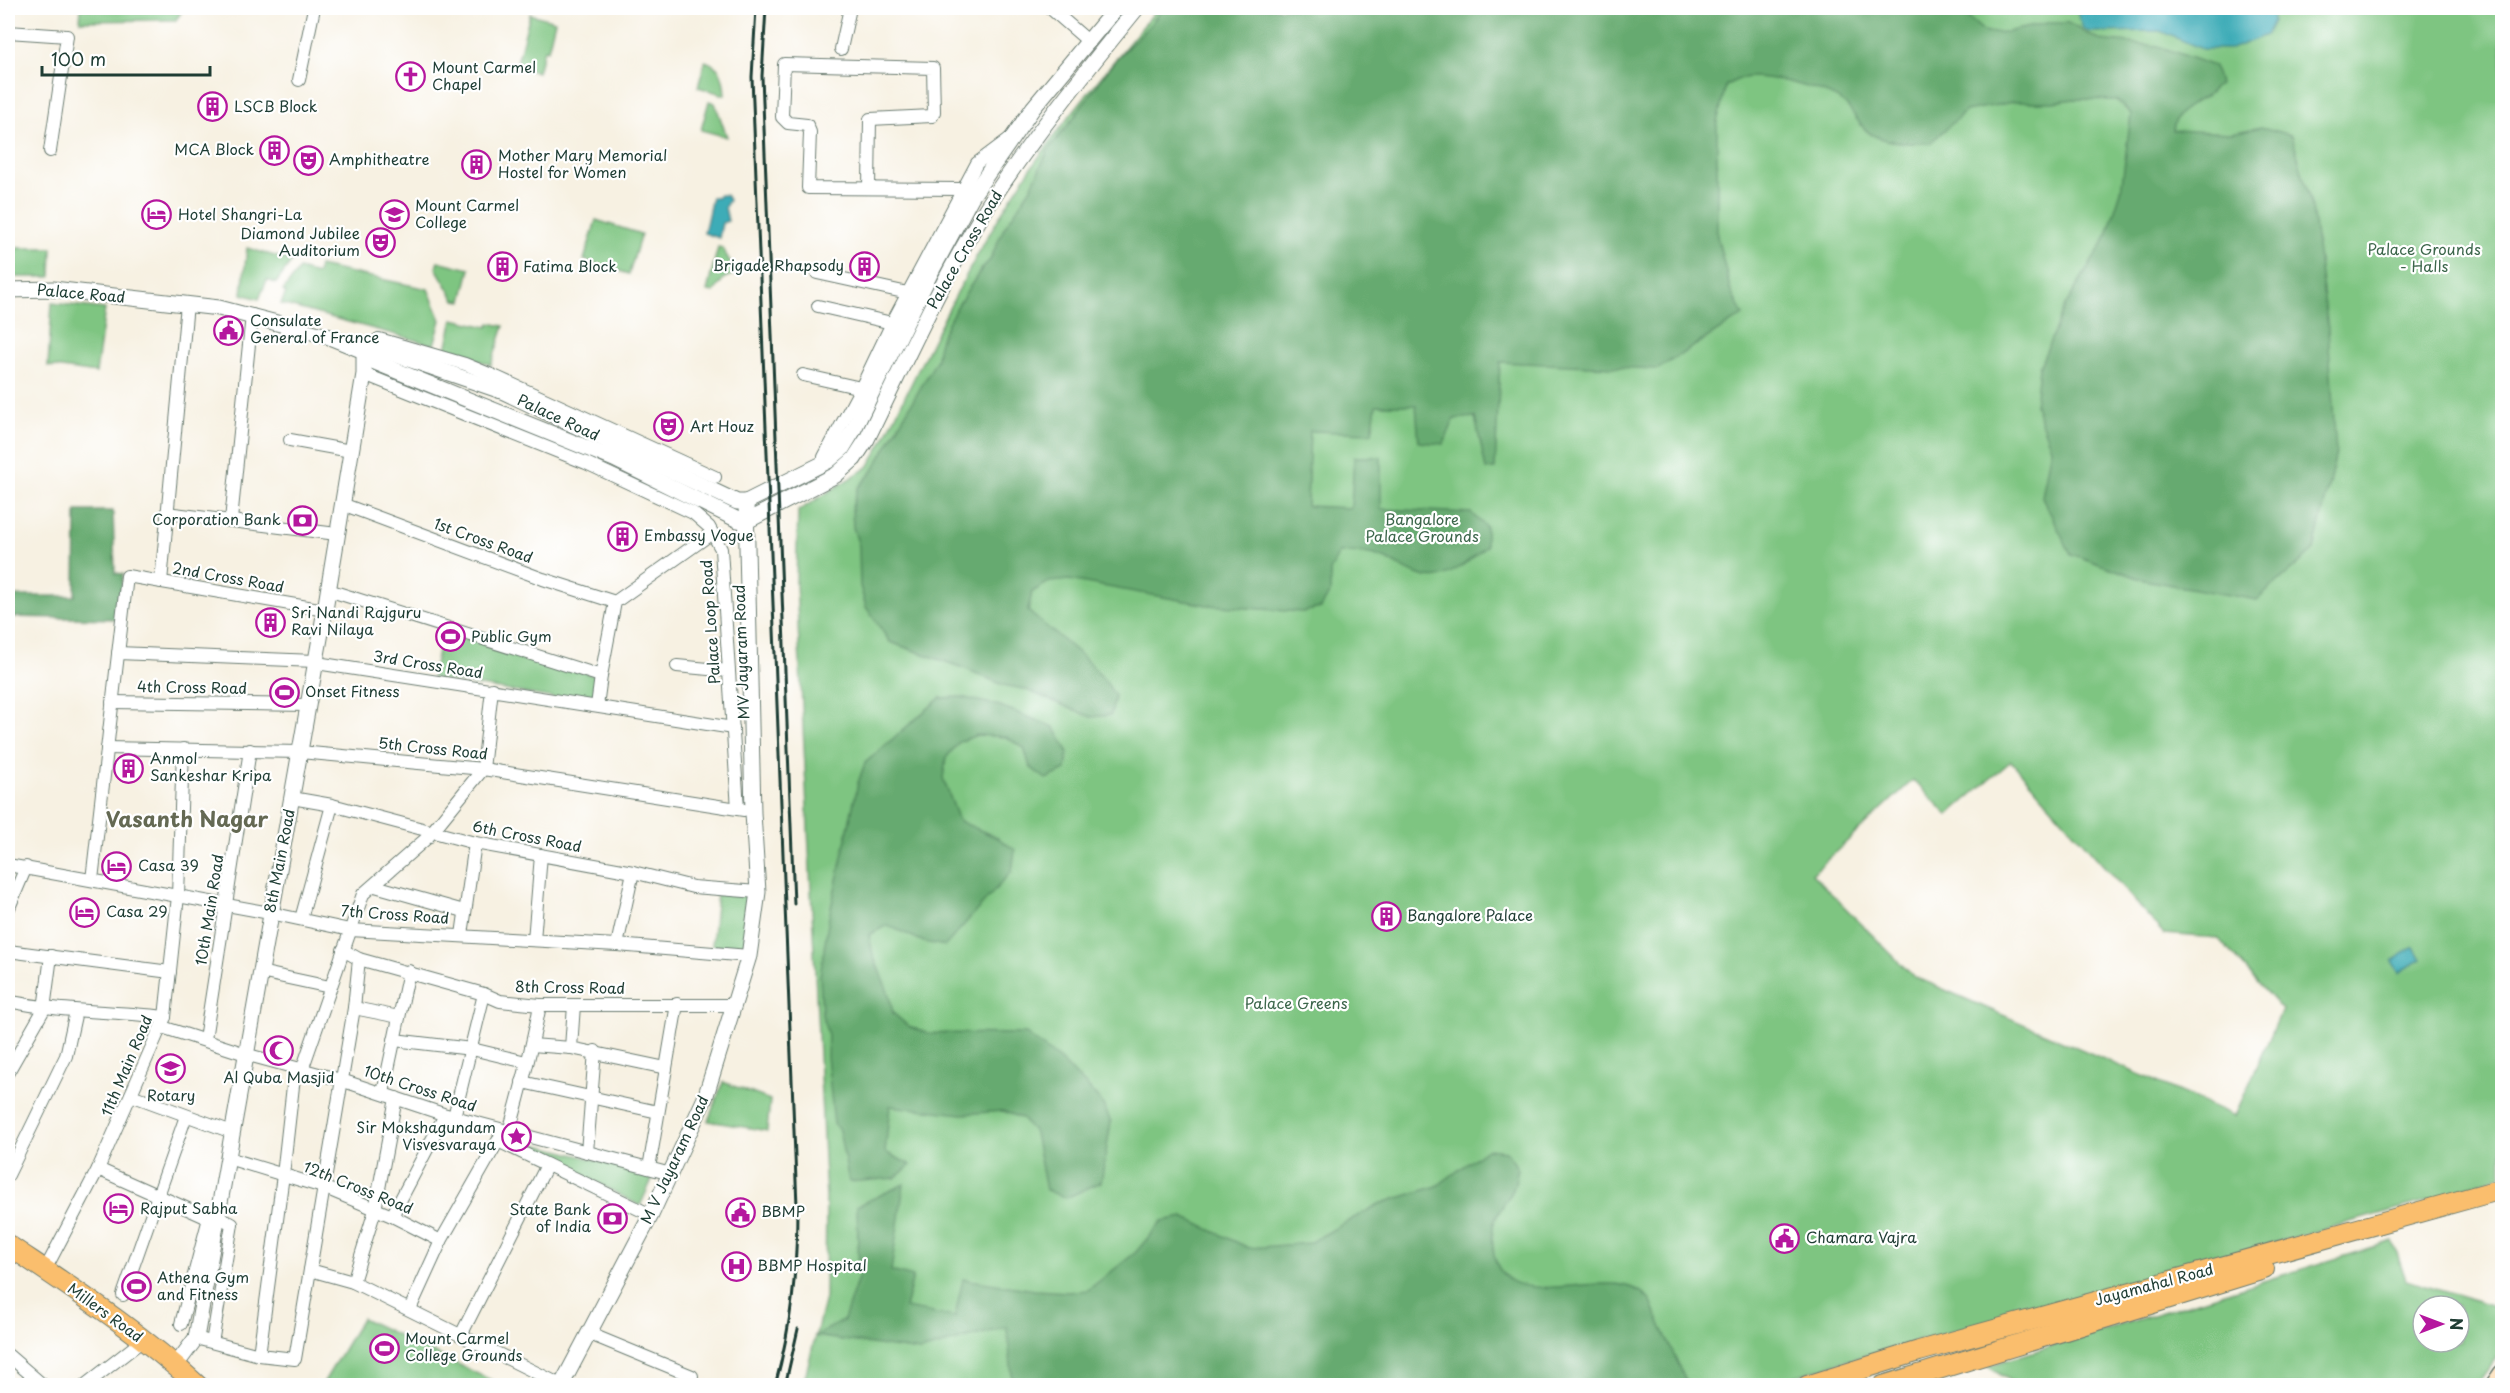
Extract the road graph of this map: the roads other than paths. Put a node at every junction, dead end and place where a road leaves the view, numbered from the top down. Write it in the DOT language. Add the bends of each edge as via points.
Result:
graph roads {
  1 [pos="314,8"];
  2 [pos="850,8"];
  3 [pos="1050,8"];
  4 [pos="1116,8"];
  5 [pos="1137,8"];
  6 [pos="8,32"];
  7 [pos="1089,41"];
  8 [pos="841,49"];
  9 [pos="299,80"];
  10 [pos="1033,108"];
  11 [pos="1047,119"];
  12 [pos="1015,135"];
  13 [pos="50,150"];
  14 [pos="869,188"];
  15 [pos="963,189"];
  16 [pos="817,273"];
  17 [pos="8,290"];
  18 [pos="908,293"];
  19 [pos="187,304"];
  20 [pos="818,306"];
  21 [pos="252,315"];
  22 [pos="892,323"];
  23 [pos="364,351"];
  24 [pos="364,374"];
  25 [pos="802,375"];
  26 [pos="861,388"];
  27 [pos="290,440"];
  28 [pos="351,451"];
  29 [pos="824,457"];
  30 [pos="802,473"];
  31 [pos="716,477"];
  32 [pos="803,491"];
  33 [pos="742,502"];
  34 [pos="342,504"];
  35 [pos="166,513"];
  36 [pos="231,520"];
  37 [pos="742,520"];
  38 [pos="712,533"];
  39 [pos="337,534"];
  40 [pos="160,582"];
  41 [pos="328,590"];
  42 [pos="615,602"];
  43 [pos="325,610"];
  44 [pos="118,652"];
  45 [pos="315,661"];
  46 [pos="677,666"];
  47 [pos="729,671"];
  48 [pos="601,676"];
  49 [pos="492,689"];
  50 [pos="112,702"];
  51 [pos="307,705"];
  52 [pos="597,706"];
  53 [pos="733,728"];
  54 [pos="107,748"];
  55 [pos="183,749"];
  56 [pos="250,750"];
  57 [pos="300,752"];
  58 [pos="483,769"];
  59 [pos="292,798"];
  60 [pos="332,805"];
  61 [pos="753,807"];
  62 [pos="738,809"];
  63 [pos="431,832"];
  64 [pos="475,843"];
  65 [pos="541,855"];
  66 [pos="8,865"];
  67 [pos="26,867"];
  68 [pos="633,872"];
  69 [pos="92,880"];
  70 [pos="375,886"];
  71 [pos="758,892"];
  72 [pos="178,896"];
  73 [pos="226,906"];
  74 [pos="8,909"];
  75 [pos="464,911"];
  76 [pos="270,913"];
  77 [pos="301,919"];
  78 [pos="350,930"];
  79 [pos="462,935"];
  80 [pos="534,940"];
  81 [pos="617,945"];
  82 [pos="343,950"];
  83 [pos="8,951"];
  84 [pos="51,956"];
  85 [pos="749,956"];
  86 [pos="359,959"];
  87 [pos="170,972"];
  88 [pos="260,972"];
  89 [pos="409,972"];
  90 [pos="330,987"];
  91 [pos="484,994"];
  92 [pos="8,1002"];
  93 [pos="676,1004"];
  94 [pos="540,1005"];
  95 [pos="574,1005"];
  96 [pos="733,1005"];
  97 [pos="354,1008"];
  98 [pos="44,1009"];
  99 [pos="75,1011"];
  100 [pos="399,1017"];
  101 [pos="163,1022"];
  102 [pos="205,1039"];
  103 [pos="394,1040"];
  104 [pos="532,1045"];
  105 [pos="571,1048"];
  106 [pos="472,1049"];
  107 [pos="594,1051"];
  108 [pos="246,1054"];
  109 [pos="526,1062"];
  110 [pos="666,1068"];
  111 [pos="298,1069"];
  112 [pos="8,1072"];
  113 [pos="341,1080"];
  114 [pos="522,1082"];
  115 [pos="383,1093"];
  116 [pos="130,1095"];
  117 [pos="396,1098"];
  118 [pos="590,1098"];
  119 [pos="658,1112"];
  120 [pos="186,1116"];
  121 [pos="450,1116"];
  122 [pos="232,1132"];
  123 [pos="503,1134"];
  124 [pos="586,1152"];
  125 [pos="228,1158"];
  126 [pos="547,1165"];
  127 [pos="649,1168"];
  128 [pos="98,1169"];
  129 [pos="671,1174"];
  130 [pos="8,1175"];
  131 [pos="283,1175"];
  132 [pos="323,1187"];
  133 [pos="2502,1189"];
  134 [pos="157,1196"];
  135 [pos="2502,1198"];
  136 [pos="375,1210"];
  137 [pos="651,1215"];
  138 [pos="392,1216"];
  139 [pos="214,1218"];
  140 [pos="441,1241"];
  141 [pos="8,1245"];
  142 [pos="45,1270"];
  143 [pos="310,1270"];
  144 [pos="353,1282"];
  145 [pos="123,1295"];
  146 [pos="410,1309"];
  147 [pos="181,1324"];
  148 [pos="590,1334"];
  149 [pos="461,1335"];
  150 [pos="213,1337"];
  151 [pos="196,1338"];
  152 [pos="143,1340"];
  153 [pos="8,1355"];
  154 [pos="259,1355"];
  155 [pos="1904,1355"];
  156 [pos="176,1365"];
  157 [pos="2502,1373"];
  158 [pos="692,1376"];
  159 [pos="1912,1381"];
  160 [pos="561,1385"];
  161 [pos="44,1386"];
  162 [pos="84,1386"];
  163 [pos="198,1386"];
  164 [pos="1807,1386"];
  165 [pos="1883,1386"];
  166 [pos="2493,1386"];
  1 -- 9 [label="street"];
  2 -- 8 [label="street"];
  3 -- 7 [label="street"];
  4 -- 7 [label="street, Palace Cross Road"];
  5 -- 11 [label="street, Palace Cross Road"];
  6 -- 13 [label="street" via="67,36"];
  7 -- 10 [label="street, Palace Cross Road"];
  10 -- 11 [label="street"];
  10 -- 12 [label="street, Palace Cross Road"];
  11 -- 32 [label="street, Palace Cross Road" via="988,205 854,459 836,475"];
  12 -- 15 [label="street" via="977,163"];
  12 -- 30 [label="street, Palace Cross Road" via="967,206 842,449 828,461"];
  14 -- 14 [label="street" via="807,188 810,132 807,125 783,120 784,64 933,68 932,116 870,119"];
  14 -- 15 [label="street"];
  15 -- 18 [label="street"];
  16 -- 18 [label="street"];
  17 -- 19 [label="street, Palace Road" via="53,289"];
  18 -- 22 [label="street"];
  19 -- 21 [label="street, Palace Road"];
  19 -- 35 [label="street"];
  20 -- 22 [label="street"];
  21 -- 23 [label="street, Palace Road"];
  21 -- 36 [label="street"];
  22 -- 26 [label="street"];
  23 -- 24 [label="street, 8th Main Road"];
  23 -- 31 [label="street" via="379,339 465,364"];
  23 -- 33 [label="street, Palace Road" via="376,348 504,392"];
  23 -- 37 [label="street, Palace Road" via="375,363 614,459"];
  24 -- 28 [label="street, 8th Main Road"];
  24 -- 38 [label="street, Palace Loop Road" via="586,463 693,513"];
  25 -- 26 [label="street"];
  26 -- 29 [label="street"];
  27 -- 28 [label="street"];
  28 -- 34 [label="street, 8th Main Road"];
  30 -- 32 [label="street"];
  30 -- 33 [label="street, Palace Cross Road"];
  32 -- 37 [label="street, Palace Cross Road"];
  33 -- 37 [label="street, MV Jayaram Road"];
  34 -- 39 [label="street, 8th Main Road"];
  34 -- 42 [label="street, 1st Cross Road"];
  35 -- 36 [label="street"];
  35 -- 40 [label="street"];
  36 -- 39 [label="street"];
  37 -- 61 [label="street, MV Jayaram Road"];
  38 -- 42 [label="street"];
  38 -- 47 [label="street, Palace Loop Road" via="721,549"];
  39 -- 41 [label="street, 8th Main Road"];
  40 -- 43 [label="street, 2nd Cross Road"];
  40 -- 44 [label="street, 2nd Cross Road" via="127,576"];
  41 -- 43 [label="street, 8th Main Road"];
  41 -- 48 [label="street"];
  42 -- 48 [label="street"];
  43 -- 45 [label="street, 8th Main Road"];
  44 -- 45 [label="street, 3rd Cross Road"];
  44 -- 50 [label="street"];
  45 -- 49 [label="street, 3rd Cross Road"];
  45 -- 51 [label="street, 8th Main Road"];
  46 -- 47 [label="street"];
  47 -- 53 [label="street, Palace Loop Road"];
  48 -- 52 [label="street"];
  49 -- 52 [label="street, 3rd Cross Road"];
  49 -- 58 [label="street"];
  50 -- 51 [label="street, 4th Cross Road"];
  50 -- 54 [label="street"];
  51 -- 57 [label="street, 8th Main Road"];
  52 -- 53 [label="street, 3rd Cross Road"];
  53 -- 62 [label="street, Palace Loop Road"];
  54 -- 55 [label="street, 5th Cross Road"];
  54 -- 69 [label="street"];
  55 -- 56 [label="street, 5th Cross Road"];
  55 -- 72 [label="street, 11th Main Road"];
  56 -- 57 [label="street, 5th Cross Road"];
  56 -- 73 [label="street, 10th Main Road"];
  57 -- 58 [label="street, 5th Cross Road"];
  57 -- 59 [label="street, 8th Main Road"];
  58 -- 62 [label="street, 5th Cross Road"];
  58 -- 63 [label="street"];
  59 -- 60 [label="street, 6th Cross Road"];
  59 -- 76 [label="street, 8th Main Road"];
  60 -- 63 [label="street, 6th Cross Road"];
  60 -- 77 [label="street"];
  61 -- 62 [label="street, 5th Cross Road"];
  61 -- 71 [label="street, M V Jayaram Road"];
  63 -- 64 [label="street, 6th Cross Road"];
  63 -- 70 [label="street"];
  64 -- 65 [label="street, 6th Cross Road"];
  64 -- 75 [label="street"];
  65 -- 68 [label="street, 6th Cross Road"];
  65 -- 80 [label="street"];
  66 -- 67 [label="street, 7th Cross Road"];
  67 -- 69 [label="street, 7th Cross Road"];
  67 -- 74 [label="street"];
  68 -- 71 [label="street, 6th Cross Road" via="693,887"];
  68 -- 81 [label="street"];
  69 -- 72 [label="street, 7th Cross Road"];
  70 -- 75 [label="street"];
  70 -- 78 [label="street" via="363,894"];
  71 -- 85 [label="street, M V Jayaram Road"];
  72 -- 73 [label="street, 7th Cross Road"];
  72 -- 87 [label="street, 11th Main Road"];
  73 -- 76 [label="street, 7th Cross Road"];
  73 -- 102 [label="street, 10th Main Road"];
  75 -- 79 [label="street"];
  76 -- 77 [label="street, 7th Cross Road"];
  76 -- 88 [label="street, 8th Main Road"];
  77 -- 78 [label="street, 7th Cross Road"];
  78 -- 79 [label="street, 7th Cross Road"];
  78 -- 82 [label="street"];
  79 -- 80 [label="street, 7th Cross Road"];
  80 -- 81 [label="street, 7th Cross Road"];
  81 -- 85 [label="street, 7th Cross Road"];
  82 -- 86 [label="street, 8th Cross Road"];
  82 -- 90 [label="street"];
  83 -- 84 [label="street"];
  84 -- 87 [label="street"];
  84 -- 98 [label="street"];
  85 -- 96 [label="street, M V Jayaram Road"];
  86 -- 89 [label="street, 8th Cross Road"];
  86 -- 97 [label="street"];
  87 -- 101 [label="street, 11th Main Road"];
  88 -- 90 [label="street"];
  88 -- 108 [label="street, 8th Main Road"];
  89 -- 91 [label="street, 8th Cross Road"];
  89 -- 100 [label="street"];
  90 -- 111 [label="street"];
  91 -- 94 [label="street, 8th Cross Road" via="500,1001"];
  91 -- 106 [label="street"];
  92 -- 98 [label="street, 10th Cross Road"];
  93 -- 95 [label="street, 8th Cross Road"];
  93 -- 96 [label="street, 8th Cross Road"];
  93 -- 110 [label="street"];
  94 -- 95 [label="street, 8th Cross Road"];
  94 -- 104 [label="street"];
  95 -- 105 [label="street"];
  96 -- 129 [label="street, M V Jayaram Road" via="705,1098"];
  97 -- 100 [label="street"];
  97 -- 113 [label="street"];
  98 -- 99 [label="street, 10th Cross Road"];
  98 -- 112 [label="street"];
  99 -- 101 [label="street, 10th Cross Road" via="116,1011"];
  99 -- 130 [label="street" via="66,1056"];
  100 -- 103 [label="street"];
  101 -- 102 [label="street, 10th Cross Road"];
  101 -- 116 [label="street, 11th Main Road"];
  102 -- 108 [label="street, 10th Cross Road"];
  103 -- 106 [label="street"];
  103 -- 115 [label="street"];
  104 -- 105 [label="street"];
  104 -- 109 [label="street"];
  105 -- 107 [label="street"];
  106 -- 109 [label="street"];
  106 -- 121 [label="street"];
  107 -- 110 [label="street"];
  107 -- 118 [label="street"];
  108 -- 111 [label="street, 10th Cross Road"];
  108 -- 122 [label="street, 8th Main Road"];
  109 -- 114 [label="street"];
  110 -- 119 [label="street"];
  111 -- 113 [label="street, 10th Cross Road"];
  111 -- 131 [label="street"];
  113 -- 115 [label="street, 10th Cross Road"];
  113 -- 132 [label="street"];
  114 -- 118 [label="street"];
  114 -- 123 [label="street"];
  115 -- 117 [label="street, 10th Cross Road"];
  116 -- 120 [label="street"];
  116 -- 128 [label="street, 11th Main Road"];
  117 -- 121 [label="street, 10th Cross Road"];
  117 -- 136 [label="street"];
  118 -- 119 [label="street"];
  118 -- 124 [label="street"];
  119 -- 127 [label="street"];
  120 -- 122 [label="street"];
  120 -- 134 [label="street"];
  121 -- 123 [label="street, 10th Cross Road"];
  121 -- 138 [label="street"];
  122 -- 125 [label="street, 8th Main Road"];
  123 -- 124 [label="street, 10th Cross Road"];
  123 -- 126 [label="street"];
  123 -- 140 [label="street"];
  124 -- 127 [label="street, 10th Cross Road"];
  125 -- 131 [label="street, 12th Cross Road"];
  125 -- 139 [label="street, 8th Main Road"];
  126 -- 137 [label="street"];
  126 -- 149 [label="street"];
  127 -- 129 [label="street, 10th Cross Road"];
  128 -- 134 [label="street"];
  128 -- 142 [label="street, 11th Main Road"];
  129 -- 137 [label="street, M V Jayaram Road"];
  131 -- 132 [label="street, 12th Cross Road"];
  131 -- 154 [label="street"];
  132 -- 136 [label="street, 12th Cross Road"];
  132 -- 143 [label="street"];
  133 -- 155 [label="main road, Jayamahal Road"];
  134 -- 139 [label="street"];
  134 -- 145 [label="street"];
  135 -- 159 [label="main road, Jayamahal Road"];
  136 -- 138 [label="street, 12th Cross Road"];
  136 -- 144 [label="street"];
  137 -- 148 [label="street, M V Jayaram Road"];
  138 -- 140 [label="street, 12th Cross Road"];
  139 -- 147 [label="street"];
  139 -- 150 [label="street" via="232,1224"];
  139 -- 151 [label="street, 8th Main Road"];
  140 -- 146 [label="street"];
  141 -- 142 [label="main road, Millers Road"];
  142 -- 152 [label="main road, Millers Road"];
  143 -- 144 [label="street"];
  143 -- 154 [label="street" via="295,1359"];
  144 -- 146 [label="street"];
  146 -- 149 [label="street"];
  148 -- 158 [label="street"];
  148 -- 160 [label="street, M V Jayaram Road"];
  149 -- 160 [label="street"];
  151 -- 154 [label="street"];
  151 -- 156 [label="street, 8th Main Road"];
  152 -- 156 [label="main road, Millers Road"];
  152 -- 162 [label="street"];
  153 -- 161 [label="street"];
  155 -- 159 [label="street"];
  155 -- 164 [label="main road, Jayamahal Road"];
  156 -- 163 [label="main road, Millers Road"];
  157 -- 166 [label="main road"];
  159 -- 165 [label="main road, Jayamahal Road"];
}
